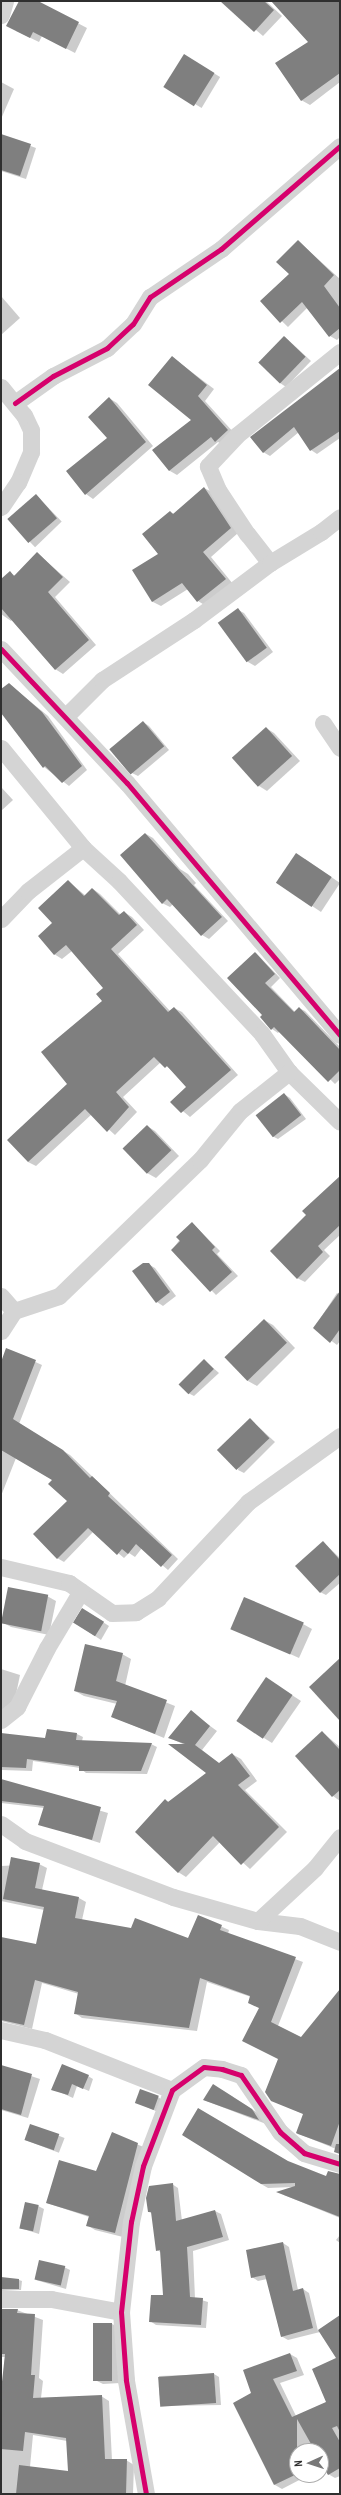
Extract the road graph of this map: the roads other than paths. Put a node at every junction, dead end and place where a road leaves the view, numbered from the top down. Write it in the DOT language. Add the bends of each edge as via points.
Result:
graph roads {
  1 [pos="5,1"];
  2 [pos="1,15"];
  3 [pos="340,146"];
  4 [pos="340,352"];
  5 [pos="1,387"];
  6 [pos="15,403"];
  7 [pos="1,507"];
  8 [pos="340,517"];
  9 [pos="270,562"];
  10 [pos="1,649"];
  11 [pos="66,716"];
  12 [pos="323,723"];
  13 [pos="1,748"];
  14 [pos="340,748"];
  15 [pos="83,848"];
  16 [pos="1,919"];
  17 [pos="340,1035"];
  18 [pos="289,1072"];
  19 [pos="340,1122"];
  20 [pos="1,1296"];
  21 [pos="14,1311"];
  22 [pos="1,1331"];
  23 [pos="340,1436"];
  24 [pos="1,1567"];
  25 [pos="82,1591"];
  26 [pos="1,1720"];
  27 [pos="1,1824"];
  28 [pos="340,1837"];
  29 [pos="258,1921"];
  30 [pos="340,1942"];
  31 [pos="1,2030"];
  32 [pos="172,2090"];
  33 [pos="340,2164"];
  34 [pos="1,2299"];
  35 [pos="121,2312"];
  36 [pos="146,2494"];
  1 -- 2 [label="street"];
  3 -- 6 [label="street" via="221,249 150,297 133,324 107,348 54,376"];
  4 -- 9 [label="street" via="237,435 208,466 227,502"];
  5 -- 6 [label="street"];
  6 -- 7 [label="street" via="32,430 31,452 18,482"];
  8 -- 9 [label="street" via="321,532"];
  9 -- 11 [label="street" via="194,620 102,680"];
  10 -- 11 [label="street"];
  11 -- 17 [label="street" via="137,795"];
  12 -- 14 [label="street"];
  13 -- 15 [label="street"];
  15 -- 16 [label="street" via="28,891"];
  15 -- 18 [label="street" via="119,881 262,1034"];
  18 -- 19 [label="street"];
  18 -- 21 [label="street" via="240,1111 200,1160 59,1296"];
  20 -- 21 [label="street"];
  21 -- 22 [label="street"];
  23 -- 25 [label="street" via="248,1502 158,1598 136,1612 112,1612"];
  24 -- 25 [label="street" via="69,1583"];
  25 -- 26 [label="street" via="47,1648 17,1707"];
  27 -- 29 [label="street" via="25,1841 173,1897"];
  28 -- 29 [label="street" via="315,1868"];
  29 -- 30 [label="street" via="300,1926"];
  31 -- 32 [label="street" via="45,2040"];
  32 -- 33 [label="street" via="204,2068 222,2069 241,2076 280,2132 304,2153"];
  32 -- 35 [label="street" via="143,2166 132,2222"];
  34 -- 35 [label="street" via="51,2299"];
  35 -- 36 [label="street" via="126,2380"];
}
